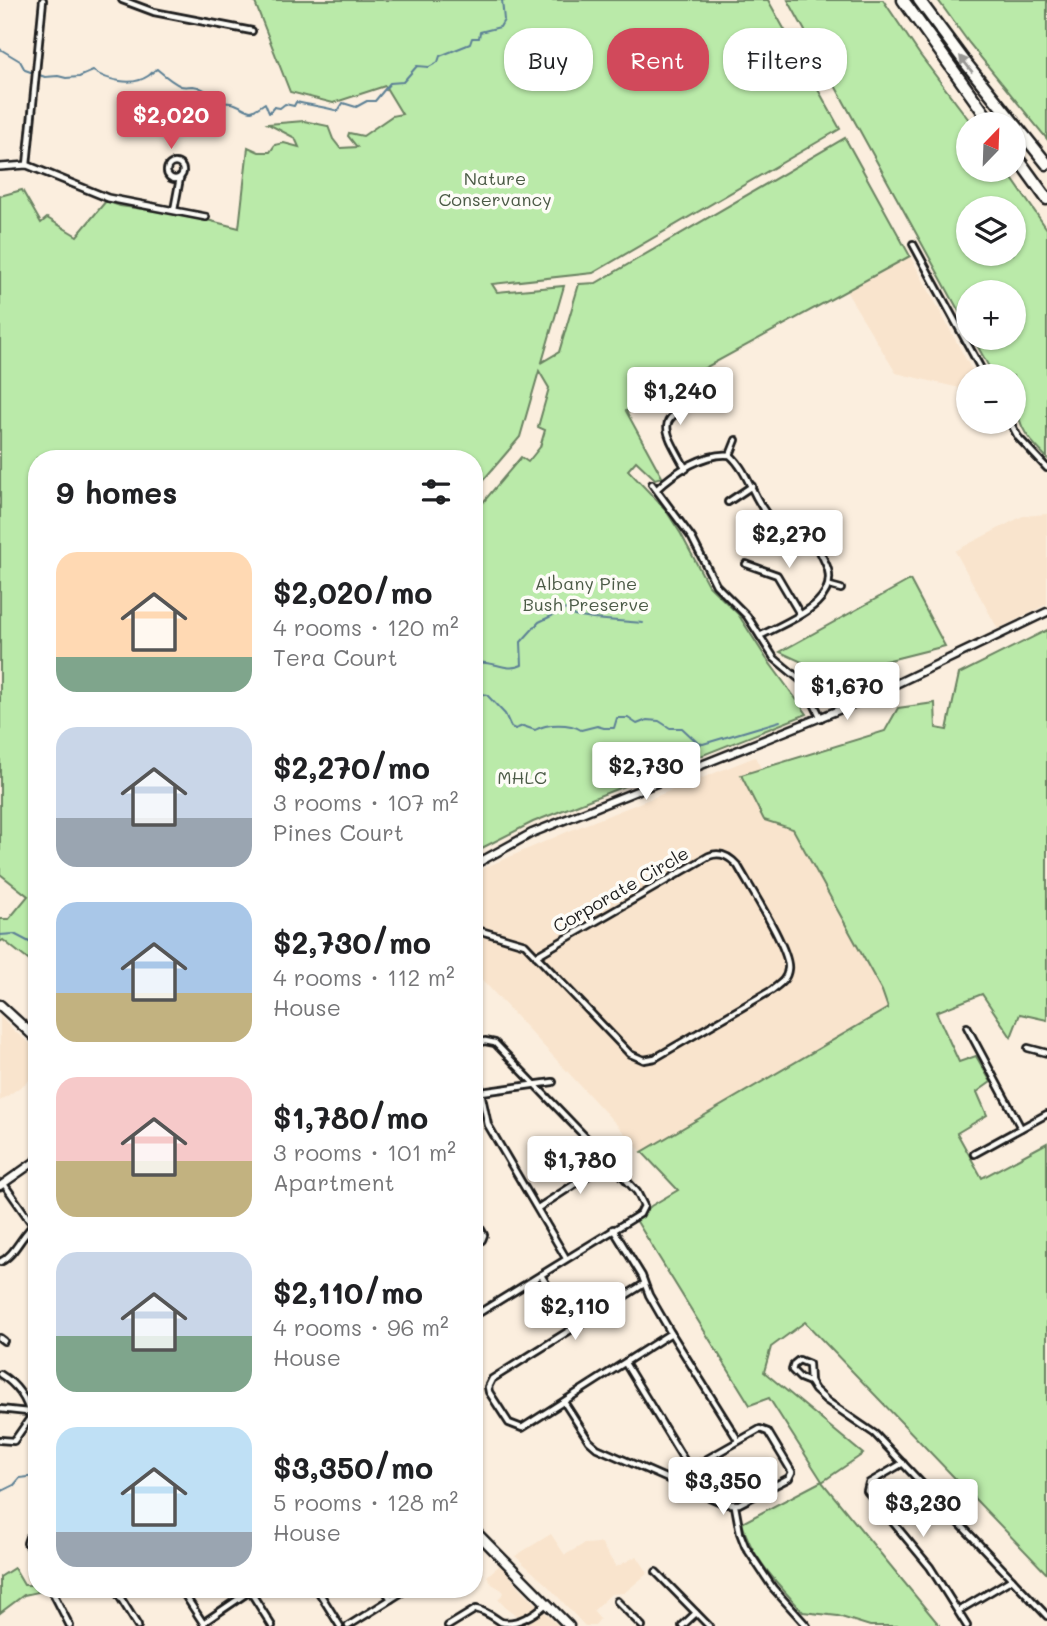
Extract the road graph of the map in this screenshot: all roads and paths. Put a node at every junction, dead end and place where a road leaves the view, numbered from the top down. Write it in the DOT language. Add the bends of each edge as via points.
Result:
graph roads {
  1 [pos="43,0"];
  2 [pos="122,0"];
  3 [pos="902,0"];
  4 [pos="919,0"];
  5 [pos="252,31"];
  6 [pos="983,112"];
  7 [pos="1047,164"];
  8 [pos="27,165"];
  9 [pos="0,167"];
  10 [pos="1026,170"];
  11 [pos="180,178"];
  12 [pos="1047,199"];
  13 [pos="174,210"];
  14 [pos="206,217"];
  15 [pos="913,244"];
  16 [pos="978,364"];
  17 [pos="708,394"];
  18 [pos="1016,434"];
  19 [pos="736,440"];
  20 [pos="730,455"];
  21 [pos="1047,468"];
  22 [pos="686,469"];
  23 [pos="652,484"];
  24 [pos="752,486"];
  25 [pos="657,489"];
  26 [pos="728,502"];
  27 [pos="746,564"];
  28 [pos="830,586"];
  29 [pos="841,589"];
  30 [pos="1047,612"];
  31 [pos="800,614"];
  32 [pos="760,636"];
  33 [pos="821,718"];
  34 [pos="483,860"];
  35 [pos="483,932"];
  36 [pos="536,956"];
  37 [pos="0,1004"];
  38 [pos="967,1027"];
  39 [pos="28,1030"];
  40 [pos="483,1042"];
  41 [pos="1028,1048"];
  42 [pos="1047,1053"];
  43 [pos="553,1082"];
  44 [pos="536,1085"];
  45 [pos="483,1092"];
  46 [pos="483,1110"];
  47 [pos="1047,1114"];
  48 [pos="1021,1128"];
  49 [pos="974,1154"];
  50 [pos="609,1162"];
  51 [pos="28,1166"];
  52 [pos="2,1185"];
  53 [pos="538,1208"];
  54 [pos="28,1216"];
  55 [pos="613,1229"];
  56 [pos="28,1231"];
  57 [pos="566,1258"];
  58 [pos="0,1262"];
  59 [pos="541,1275"];
  60 [pos="644,1284"];
  61 [pos="483,1310"];
  62 [pos="573,1328"];
  63 [pos="671,1333"];
  64 [pos="625,1363"];
  65 [pos="0,1374"];
  66 [pos="810,1382"];
  67 [pos="564,1402"];
  68 [pos="0,1409"];
  69 [pos="28,1410"];
  70 [pos="28,1414"];
  71 [pos="28,1423"];
  72 [pos="0,1440"];
  73 [pos="738,1440"];
  74 [pos="904,1464"];
  75 [pos="689,1468"];
  76 [pos="670,1480"];
  77 [pos="735,1506"];
  78 [pos="484,1540"];
  79 [pos="656,1572"];
  80 [pos="1012,1579"];
  81 [pos="56,1598"];
  82 [pos="121,1598"];
  83 [pos="187,1598"];
  84 [pos="239,1598"];
  85 [pos="255,1598"];
  86 [pos="323,1598"];
  87 [pos="391,1599"];
  88 [pos="617,1601"];
  89 [pos="547,1603"];
  90 [pos="958,1611"];
  91 [pos="696,1613"];
  92 [pos="1047,1616"];
  93 [pos="204,1625"];
  94 [pos="71,1626"];
  95 [pos="138,1626"];
  96 [pos="272,1626"];
  97 [pos="340,1626"];
  98 [pos="348,1626"];
  99 [pos="448,1626"];
  100 [pos="510,1626"];
  101 [pos="569,1626"];
  102 [pos="642,1626"];
  103 [pos="682,1626"];
  104 [pos="709,1626"];
  105 [pos="807,1626"];
  106 [pos="967,1626"];
  1 -- 8 [label="street"];
  2 -- 5 [label="street" via="153,12"];
  3 -- 6 [label="highway"];
  7 -- 4 [label="highway, one-way"];
  8 -- 9 [label="street"];
  8 -- 13 [label="street" via="108,198"];
  10 -- 12 [label="highway"];
  11 -- 13 [label="street"];
  13 -- 14 [label="street"];
  15 -- 16 [label="street"];
  17 -- 22 [label="street" via="674,413 668,422 667,433"];
  18 -- 21 [label="street"];
  19 -- 20 [label="street"];
  20 -- 22 [label="street" via="710,456"];
  20 -- 24 [label="street"];
  22 -- 25 [label="street"];
  23 -- 25 [label="street"];
  24 -- 26 [label="street"];
  24 -- 28 [label="street" via="771,519 801,531 815,543 829,569"];
  25 -- 32 [label="street" via="692,538 716,585"];
  27 -- 31 [label="street" via="777,576"];
  28 -- 29 [label="street"];
  28 -- 31 [label="street" via="821,600"];
  30 -- 33 [label="main road"];
  31 -- 32 [label="street"];
  32 -- 33 [label="street" via="774,658 808,689"];
  33 -- 34 [label="main road" via="531,833"];
  35 -- 36 [label="street, Corporate Circle" via="520,942"];
  36 -- 36 [label="street, Corporate Circle" via="630,1054 644,1060 655,1058 772,990 784,981 789,968 784,950 738,866 717,854"];
  37 -- 39 [label="main road"];
  38 -- 48 [label="street"];
  40 -- 44 [label="street" via="495,1043"];
  41 -- 42 [label="street"];
  43 -- 44 [label="street"];
  44 -- 45 [label="street"];
  44 -- 50 [label="street"];
  46 -- 53 [label="street"];
  47 -- 48 [label="street"];
  48 -- 49 [label="street"];
  50 -- 53 [label="street"];
  50 -- 55 [label="street" via="644,1206 640,1214"];
  51 -- 52 [label="main road"];
  52 -- 54 [label="street"];
  53 -- 57 [label="street"];
  55 -- 57 [label="street"];
  55 -- 60 [label="street"];
  56 -- 58 [label="street"];
  57 -- 59 [label="street"];
  59 -- 61 [label="street"];
  59 -- 62 [label="street"];
  60 -- 62 [label="street"];
  60 -- 63 [label="street"];
  62 -- 67 [label="street" via="488,1383 509,1423 517,1428"];
  63 -- 64 [label="street"];
  63 -- 73 [label="street"];
  64 -- 67 [label="street"];
  64 -- 75 [label="street"];
  65 -- 69 [label="street" via="14,1384"];
  66 -- 66 [label="street" via="809,1364 796,1362 794,1372"];
  66 -- 74 [label="street" via="827,1401 875,1434"];
  67 -- 76 [label="street" via="597,1448"];
  68 -- 70 [label="street"];
  71 -- 72 [label="street" via="13,1442"];
  73 -- 75 [label="street"];
  73 -- 77 [label="street" via="757,1429 766,1430 792,1472 789,1478"];
  74 -- 80 [label="street"];
  74 -- 90 [label="street" via="869,1483 867,1491 930,1567"];
  75 -- 76 [label="street"];
  76 -- 77 [label="street"];
  77 -- 105 [label="street" via="745,1546 773,1588"];
  78 -- 89 [label="main road"];
  79 -- 91 [label="street"];
  80 -- 90 [label="street"];
  80 -- 92 [label="street"];
  81 -- 94 [label="street"];
  82 -- 95 [label="street"];
  83 -- 93 [label="street"];
  84 -- 93 [label="street"];
  85 -- 96 [label="street"];
  86 -- 97 [label="street"];
  87 -- 98 [label="street"];
  88 -- 102 [label="street"];
  89 -- 100 [label="street"];
  89 -- 101 [label="main road"];
  90 -- 106 [label="street"];
  91 -- 103 [label="street"];
  91 -- 104 [label="street"];
  99 -- 100 [label="street" via="476,1609"];
}
